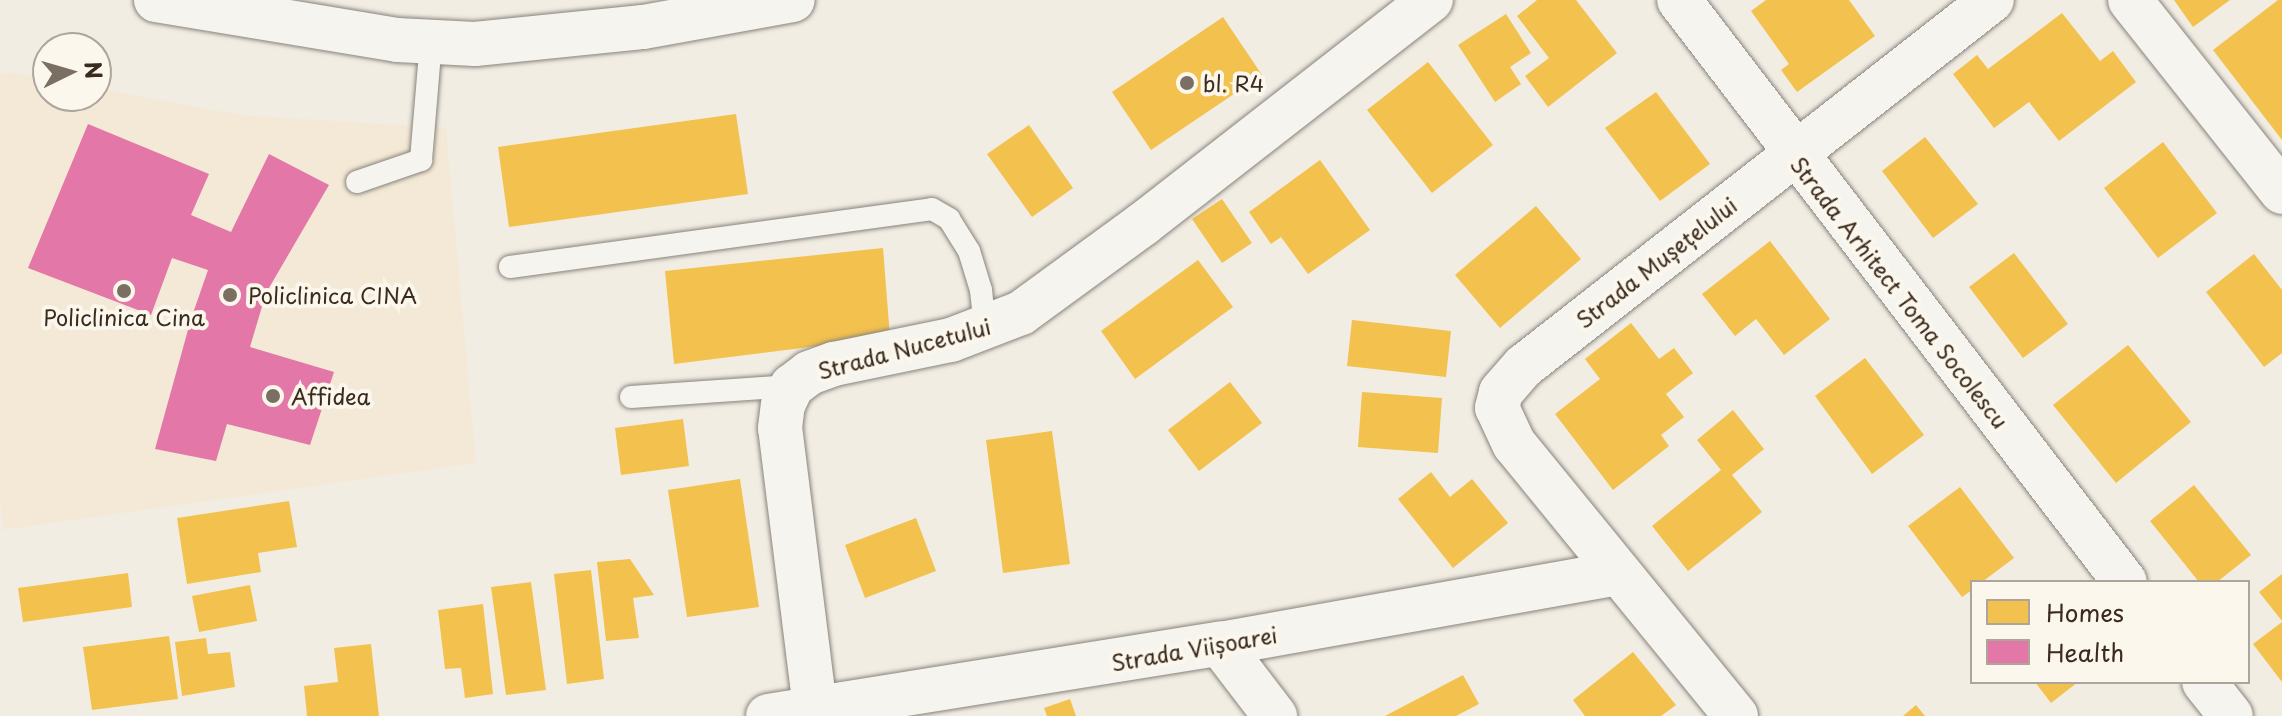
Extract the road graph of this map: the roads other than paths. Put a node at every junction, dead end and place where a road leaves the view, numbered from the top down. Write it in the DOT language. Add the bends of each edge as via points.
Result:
graph roads {
  1 [pos="156,0"];
  2 [pos="793,0"];
  3 [pos="1431,0"];
  4 [pos="1679,0"];
  5 [pos="1992,0"];
  6 [pos="2130,0"];
  7 [pos="217,5"];
  8 [pos="732,6"];
  9 [pos="431,42"];
  10 [pos="1794,154"];
  11 [pos="357,182"];
  12 [pos="2282,192"];
  13 [pos="510,267"];
  14 [pos="985,329"];
  15 [pos="792,386"];
  16 [pos="631,397"];
  17 [pos="1619,573"];
  18 [pos="2123,580"];
  19 [pos="1220,644"];
  20 [pos="2206,684"];
  21 [pos="979,701"];
  22 [pos="842,709"];
  23 [pos="768,716"];
  24 [pos="1275,716"];
  25 [pos="1736,716"];
  26 [pos="2231,716"];
  1 -- 7 [label="street"];
  2 -- 8 [label="street"];
  3 -- 14 [label="street, Strada Nucetului" via="1061,287"];
  4 -- 10 [label="street, Strada Arhitect Toma Socolescu"];
  5 -- 10 [label="street, Strada Mușețelului"];
  6 -- 12 [label="street"];
  7 -- 9 [label="street" via="350,34"];
  8 -- 9 [label="street" via="565,37"];
  9 -- 11 [label="lane" via="421,160"];
  10 -- 17 [label="street, Strada Mușețelului" via="1524,366 1501,392 1497,408 1514,444"];
  10 -- 18 [label="street, Strada Arhitect Toma Socolescu"];
  13 -- 14 [label="lane" via="932,209 949,219 969,251"];
  14 -- 15 [label="street, Strada Nucetului" via="834,364"];
  15 -- 16 [label="lane"];
  15 -- 22 [label="street, Strada Nucetului" via="780,428"];
  17 -- 19 [label="street, Strada Viișoarei"];
  17 -- 25 [label="street, Strada Mușețelului"];
  19 -- 21 [label="street, Strada Viișoarei"];
  19 -- 24 [label="street"];
  20 -- 26 [label="street"];
  21 -- 22 [label="street, Strada Viișoarei"];
  22 -- 23 [label="street, Strada Viișoarei"];
}
